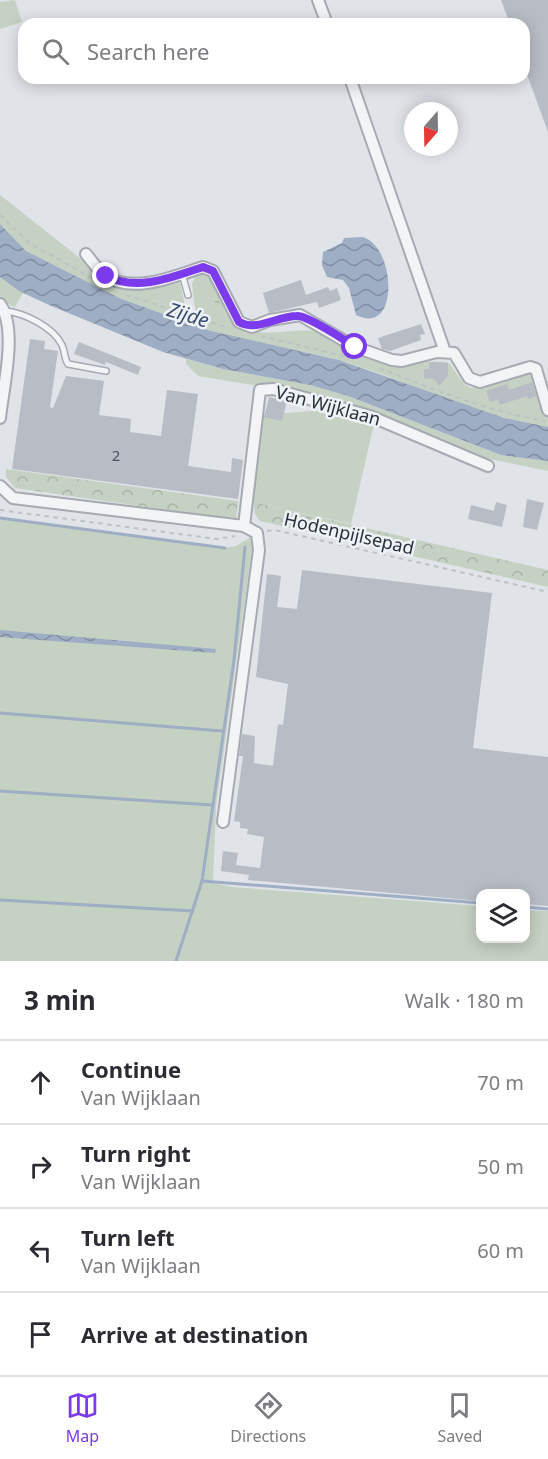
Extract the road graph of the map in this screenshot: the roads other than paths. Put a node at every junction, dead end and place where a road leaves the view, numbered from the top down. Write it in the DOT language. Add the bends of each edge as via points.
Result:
graph roads {
  1 [pos="318,0"];
  2 [pos="325,18"];
  3 [pos="352,84"];
  4 [pos="86,254"];
  5 [pos="182,274"];
  6 [pos="188,295"];
  7 [pos="3,308"];
  8 [pos="445,352"];
  9 [pos="106,371"];
  10 [pos="548,410"];
  11 [pos="0,418"];
  12 [pos="488,466"];
  13 [pos="0,486"];
  14 [pos="244,526"];
  15 [pos="223,822"];
  1 -- 2 [label="street"];
  3 -- 8 [label="street"];
  4 -- 5 [label="street" via="99,271 114,281 141,284"];
  5 -- 6 [label="lane"];
  5 -- 8 [label="street" via="203,267 213,271 239,322 245,326 300,315 355,347 392,360"];
  7 -- 9 [label="lane" via="52,331 68,364"];
  7 -- 11 [label="street" via="9,334"];
  8 -- 10 [label="street" via="454,352 469,378 480,382 530,367 536,369"];
  12 -- 14 [label="street, Van Wijklaan" via="370,416 273,389 260,390"];
  13 -- 14 [label="street" via="13,498"];
  14 -- 15 [label="street" via="257,532 259,550"];
}
